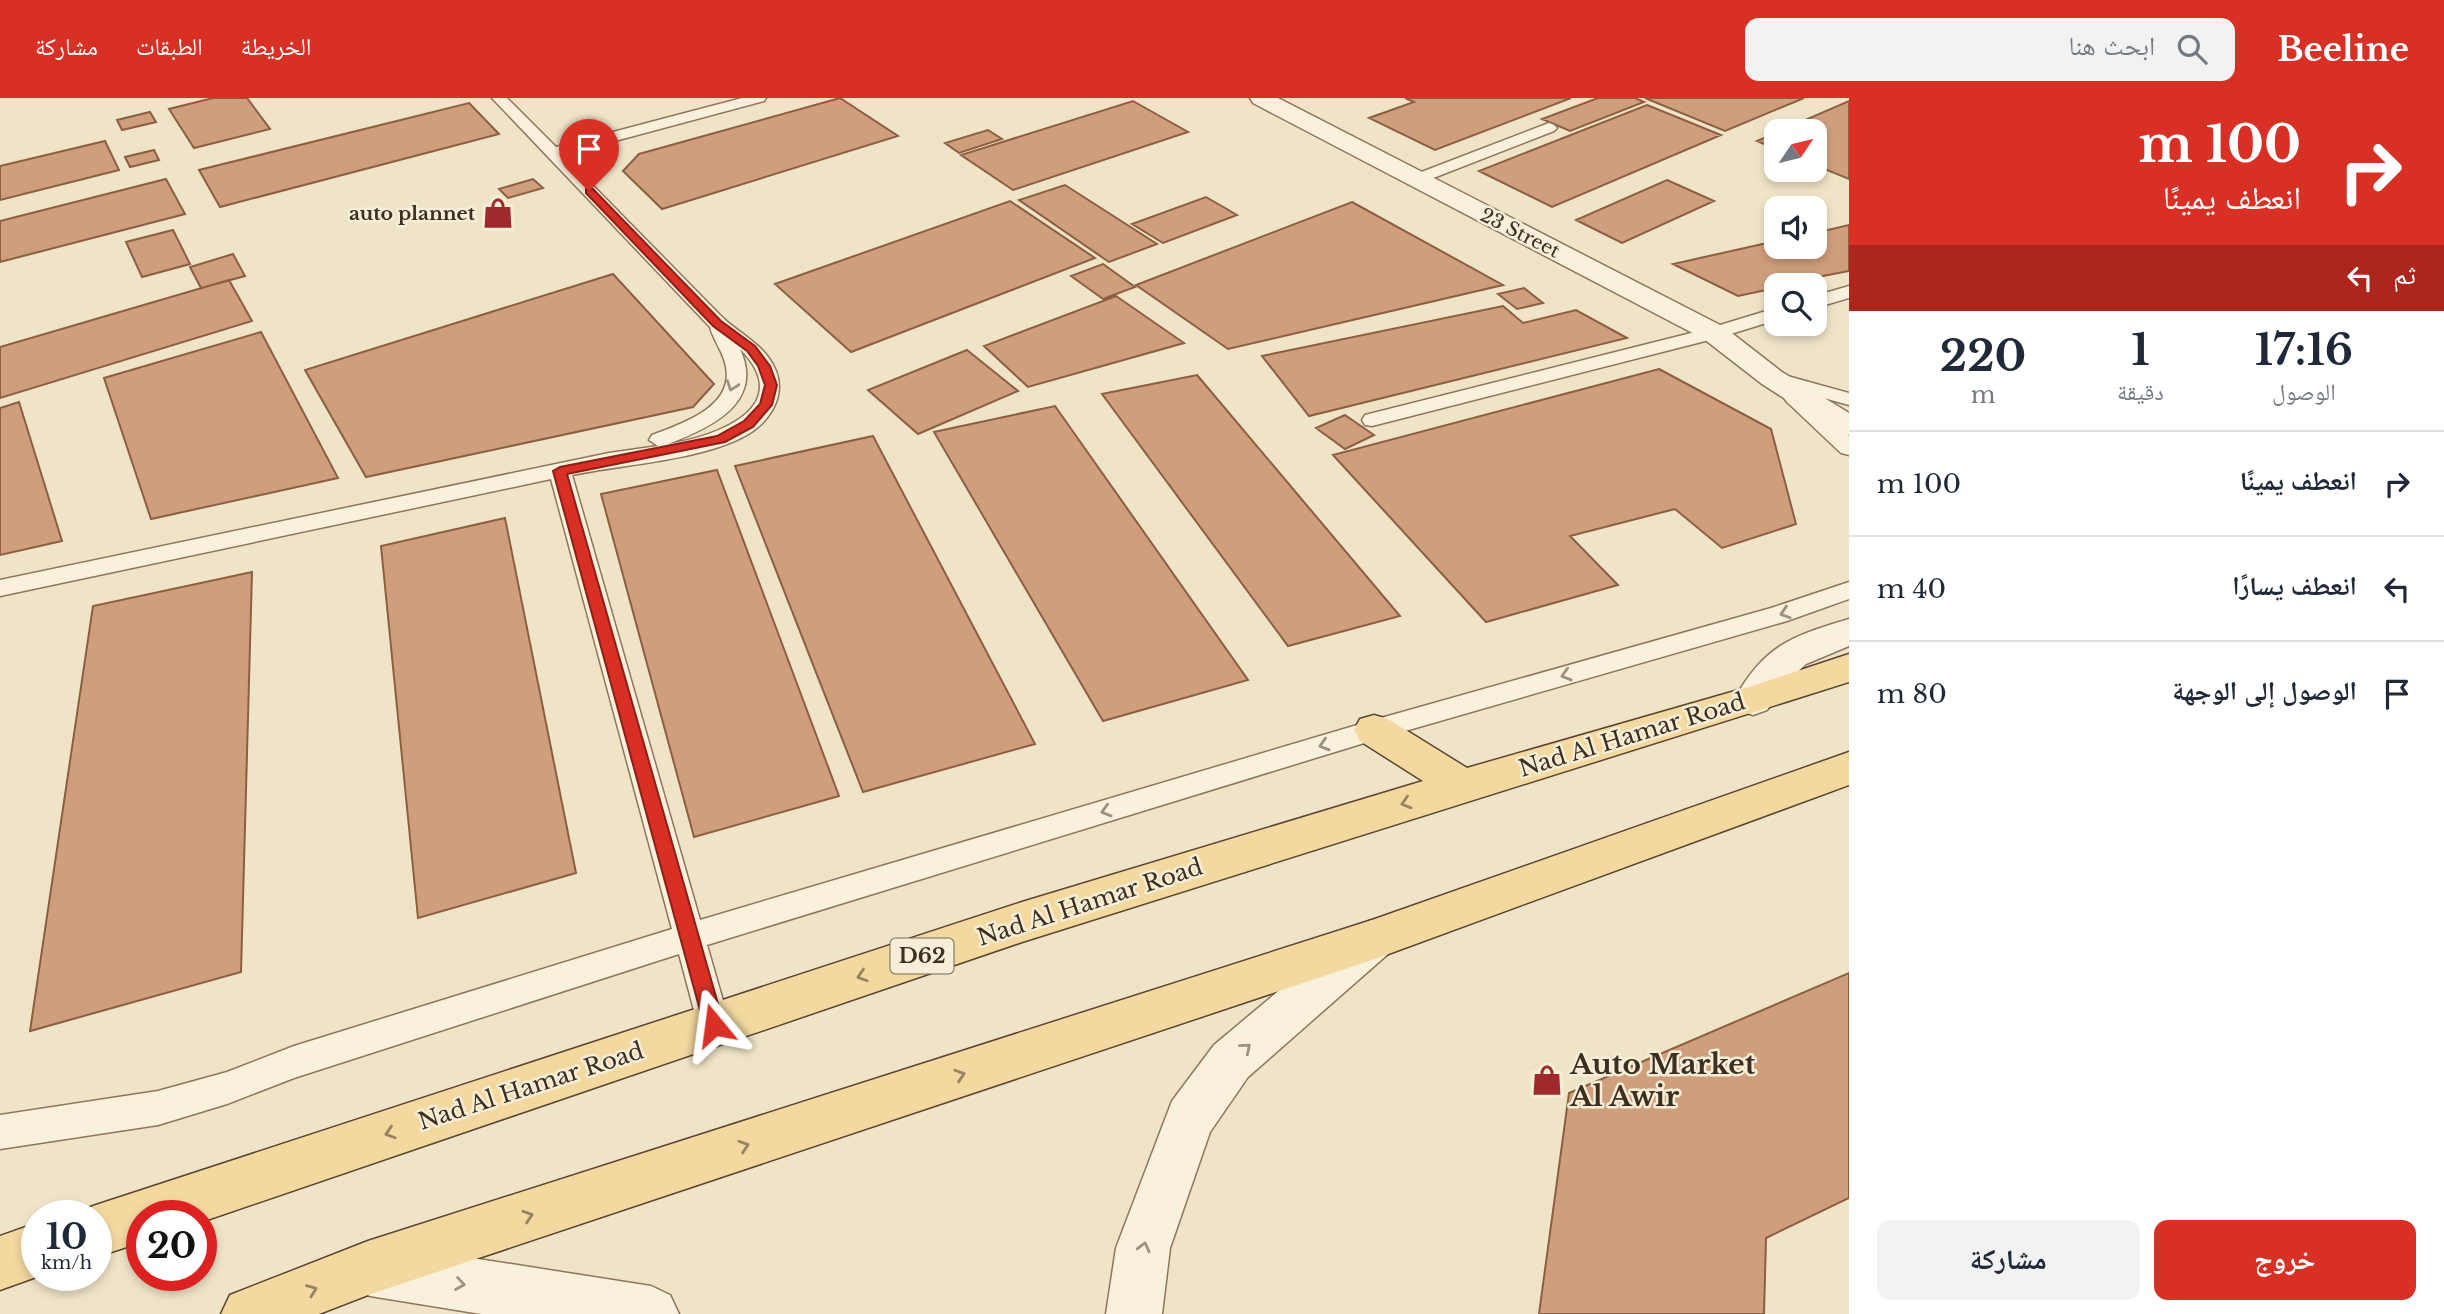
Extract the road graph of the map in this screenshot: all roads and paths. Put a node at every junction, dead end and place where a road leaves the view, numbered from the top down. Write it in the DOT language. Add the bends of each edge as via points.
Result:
graph roads {
  1 [pos="499,98"];
  2 [pos="759,98"];
  3 [pos="1261,98"];
  4 [pos="1549,128"];
  5 [pos="553,153"];
  6 [pos="1417,179"];
  7 [pos="1849,292"];
  8 [pos="1827,298"];
  9 [pos="1764,318"];
  10 [pos="717,323"];
  11 [pos="1714,333"];
  12 [pos="1772,378"];
  13 [pos="1849,399"];
  14 [pos="1849,411"];
  15 [pos="1372,420"];
  16 [pos="1849,426"];
  17 [pos="1849,448"];
  18 [pos="609,460"];
  19 [pos="560,471"];
  20 [pos="0,588"];
  21 [pos="1849,590"];
  22 [pos="1849,632"];
  23 [pos="1849,668"];
  24 [pos="1753,700"];
  25 [pos="1374,730"];
  26 [pos="1849,768"];
  27 [pos="1463,786"];
  28 [pos="689,937"];
  29 [pos="1373,940"];
  30 [pos="714,1025"];
  31 [pos="0,1132"];
  32 [pos="112,1226"];
  33 [pos="21,1256"];
  34 [pos="0,1263"];
  35 [pos="368,1268"];
  36 [pos="249,1314"];
  37 [pos="651,1314"];
  38 [pos="1134,1314"];
  1 -- 5 [label="lane"];
  2 -- 5 [label="lane"];
  3 -- 6 [label="street, 23 Street"];
  4 -- 6 [label="lane"];
  5 -- 10 [label="lane"];
  6 -- 11 [label="street, 23 Street"];
  7 -- 8 [label="lane"];
  9 -- 11 [label="lane"];
  10 -- 18 [label="lane, one-way" via="735,359 737,380 726,402 702,422"];
  10 -- 18 [label="lane" via="751,349 764,366 771,385 766,405 749,424 720,439"];
  11 -- 12 [label="street, 23 Street"];
  11 -- 15 [label="lane"];
  12 -- 13 [label="lane"];
  12 -- 14 [label="street, 23 Street"];
  12 -- 16 [label="street, 23 Street"];
  12 -- 17 [label="lane"];
  18 -- 19 [label="lane"];
  19 -- 20 [label="lane"];
  19 -- 28 [label="lane"];
  21 -- 25 [label="lane, one-way" via="1778,615"];
  22 -- 24 [label="street" via="1789,654"];
  23 -- 24 [label="main road, Nad Al Hamar Road / D62"];
  24 -- 27 [label="main road, Nad Al Hamar Road / D62"];
  25 -- 27 [label="main road"];
  25 -- 28 [label="lane, one-way"];
  26 -- 29 [label="main road"];
  27 -- 30 [label="main road, Nad Al Hamar Road / D62, one-way" via="1022,922"];
  28 -- 30 [label="lane"];
  28 -- 31 [label="lane" via="158,1108"];
  35 -- 29 [label="main road, one-way"];
  38 -- 29 [label="street, one-way" via="1143,1248 1190,1118 1231,1061"];
  30 -- 32 [label="main road, Nad Al Hamar Road / D62, one-way"];
  33 -- 34 [label="main road"];
  36 -- 35 [label="main road, one-way"];
  35 -- 37 [label="street, one-way"];
}
